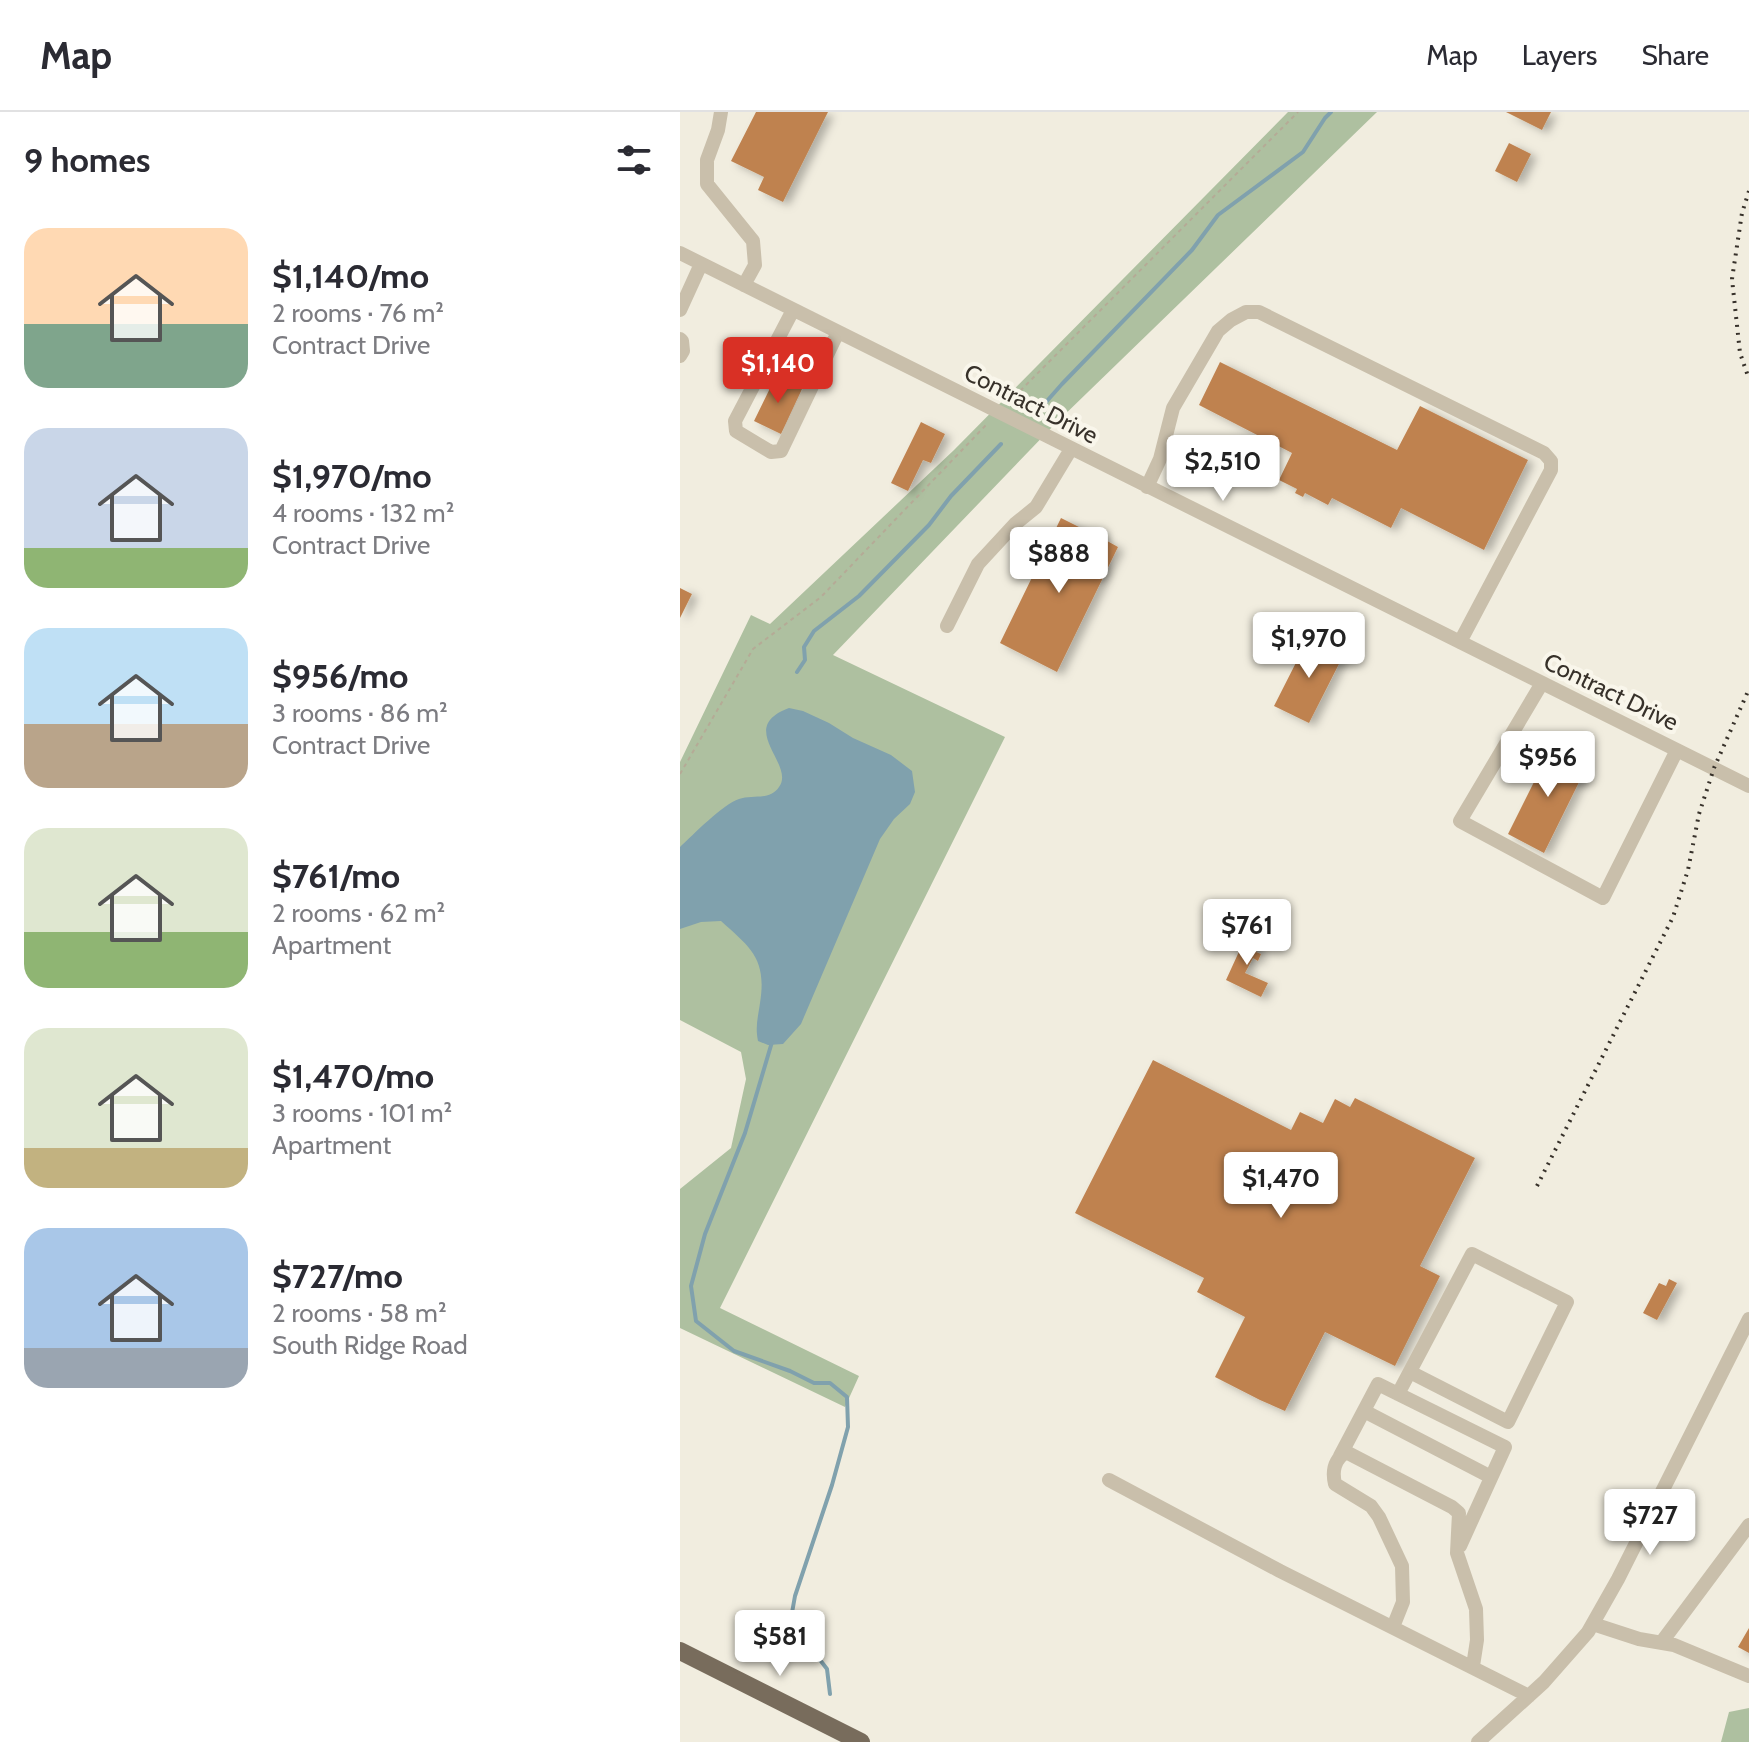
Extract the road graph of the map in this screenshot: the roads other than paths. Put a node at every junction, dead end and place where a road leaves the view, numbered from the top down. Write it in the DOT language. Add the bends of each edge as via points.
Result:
graph roads {
  1 [pos="721,112"];
  2 [pos="680,253"];
  3 [pos="701,264"];
  4 [pos="744,285"];
  5 [pos="680,310"];
  6 [pos="793,310"];
  7 [pos="838,332"];
  8 [pos="680,339"];
  9 [pos="680,356"];
  10 [pos="1071,449"];
  11 [pos="1147,487"];
  12 [pos="947,626"];
  13 [pos="1460,642"];
  14 [pos="1542,683"];
  15 [pos="1677,750"];
  16 [pos="1749,786"];
  17 [pos="1749,1319"];
  18 [pos="1410,1372"];
  19 [pos="1398,1394"];
  20 [pos="1364,1411"];
  21 [pos="1340,1456"];
  22 [pos="1491,1477"];
  23 [pos="1109,1480"];
  24 [pos="1749,1525"];
  25 [pos="1457,1553"];
  26 [pos="1593,1624"];
  27 [pos="1393,1627"];
  28 [pos="1661,1643"];
  29 [pos="681,1655"];
  30 [pos="1473,1666"];
  31 [pos="1749,1676"];
  32 [pos="1529,1696"];
  33 [pos="861,1742"];
  34 [pos="1478,1742"];
  1 -- 4 [label="street" via="707,160 707,184 753,241 755,265"];
  2 -- 3 [label="street, Contract Drive"];
  3 -- 4 [label="street, Contract Drive"];
  3 -- 5 [label="street"];
  4 -- 6 [label="street, Contract Drive"];
  6 -- 7 [label="street, Contract Drive"];
  6 -- 7 [label="street" via="735,421 736,431 771,452 781,451"];
  7 -- 10 [label="street, Contract Drive"];
  8 -- 9 [label="street"];
  10 -- 11 [label="street, Contract Drive"];
  10 -- 12 [label="street" via="1036,507 978,564"];
  11 -- 13 [label="street, Contract Drive"];
  11 -- 13 [label="street" via="1173,408 1218,331 1246,312 1259,312 1544,453 1551,470"];
  13 -- 14 [label="street, Contract Drive"];
  14 -- 15 [label="street, Contract Drive"];
  14 -- 15 [label="street" via="1460,821 1603,898"];
  15 -- 16 [label="street, Contract Drive"];
  17 -- 26 [label="street"];
  18 -- 18 [label="street" via="1472,1254 1567,1302 1508,1422"];
  18 -- 19 [label="street"];
  19 -- 20 [label="street" via="1378,1384"];
  19 -- 22 [label="street" via="1505,1447"];
  20 -- 21 [label="street"];
  20 -- 22 [label="street"];
  21 -- 25 [label="street" via="1346,1452 1452,1507 1459,1513"];
  21 -- 27 [label="street" via="1335,1484 1371,1506 1402,1566 1403,1602"];
  22 -- 25 [label="street"];
  23 -- 27 [label="street"];
  24 -- 28 [label="street"];
  25 -- 30 [label="street" via="1476,1609"];
  26 -- 28 [label="street"];
  26 -- 32 [label="street"];
  27 -- 30 [label="street"];
  28 -- 31 [label="street"];
  29 -- 33 [label="main road"];
  30 -- 32 [label="street"];
  32 -- 34 [label="street"];
}
